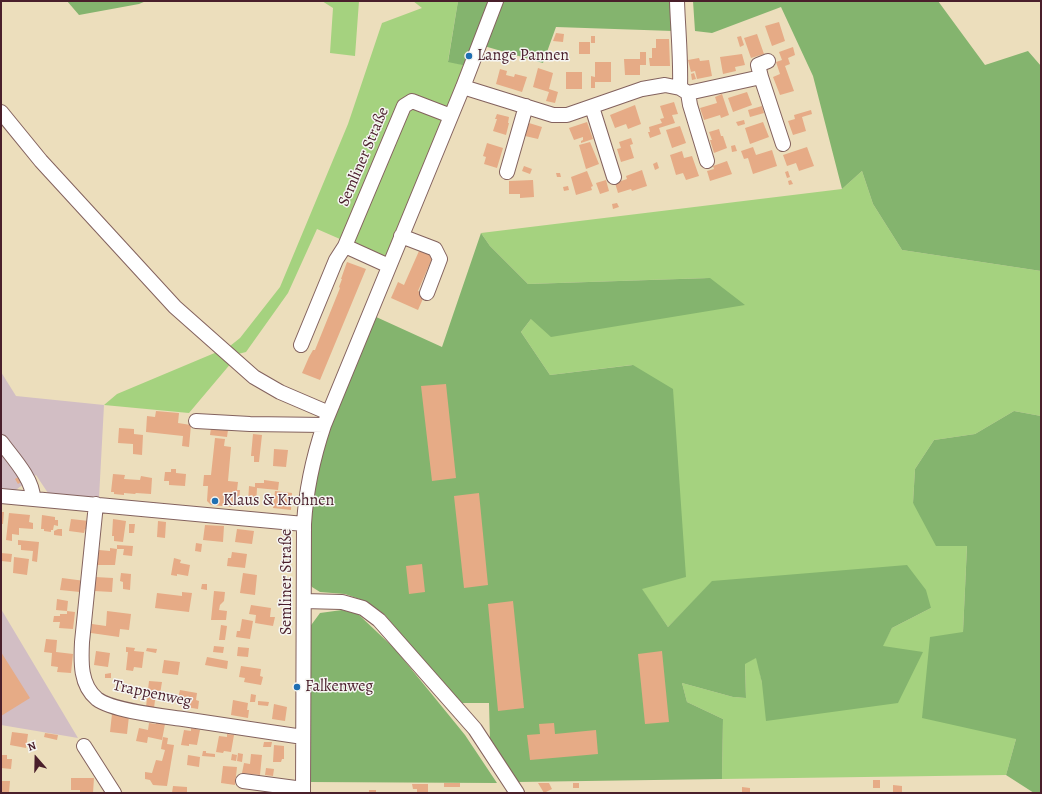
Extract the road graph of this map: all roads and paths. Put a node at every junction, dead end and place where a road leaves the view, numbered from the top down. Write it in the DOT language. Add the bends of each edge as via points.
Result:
graph roads {
  1 [pos="496,1"];
  2 [pos="677,1"];
  3 [pos="768,61"];
  4 [pos="761,77"];
  5 [pos="463,87"];
  6 [pos="684,90"];
  7 [pos="526,106"];
  8 [pos="592,107"];
  9 [pos="1,112"];
  10 [pos="452,116"];
  11 [pos="783,144"];
  12 [pos="707,161"];
  13 [pos="507,172"];
  14 [pos="614,176"];
  15 [pos="401,236"];
  16 [pos="345,246"];
  17 [pos="385,263"];
  18 [pos="427,293"];
  19 [pos="301,345"];
  20 [pos="327,419"];
  21 [pos="196,421"];
  22 [pos="1,442"];
  23 [pos="1,496"];
  24 [pos="33,498"];
  25 [pos="96,504"];
  26 [pos="304,524"];
  27 [pos="304,601"];
  28 [pos="303,737"];
  29 [pos="84,746"];
  30 [pos="243,781"];
  31 [pos="303,791"];
  32 [pos="114,793"];
  33 [pos="517,793"];
  1 -- 5 [label="street, Semliner Straße"];
  2 -- 6 [label="street"];
  3 -- 4 [label="street" via="758,65"];
  4 -- 6 [label="street"];
  4 -- 11 [label="street"];
  5 -- 7 [label="street"];
  5 -- 10 [label="street, Semliner Straße"];
  6 -- 8 [label="street" via="665,85 642,89"];
  6 -- 12 [label="street"];
  7 -- 8 [label="street" via="553,115"];
  7 -- 13 [label="street"];
  8 -- 14 [label="street"];
  9 -- 20 [label="street" via="41,161 175,307 254,377"];
  10 -- 15 [label="street, Semliner Straße"];
  10 -- 16 [label="street, Semliner Straße" via="412,101 404,106"];
  15 -- 17 [label="street, Semliner Straße"];
  15 -- 18 [label="street" via="435,249 440,259"];
  16 -- 17 [label="street"];
  16 -- 19 [label="street, Semliner Straße" via="336,260"];
  17 -- 20 [label="street, Semliner Straße"];
  20 -- 21 [label="street" via="250,424"];
  20 -- 26 [label="street, Semliner Straße" via="310,474"];
  22 -- 24 [label="street" via="28,480 33,490"];
  23 -- 24 [label="street"];
  24 -- 25 [label="street"];
  25 -- 26 [label="street"];
  25 -- 28 [label="street, Trappenweg" via="81,664 90,690 98,699 113,706 144,713"];
  26 -- 27 [label="street, Semliner Straße"];
  27 -- 28 [label="street, Semliner Straße"];
  27 -- 33 [label="street" via="342,602 363,608 379,620 475,730"];
  28 -- 31 [label="street, Semliner Straße"];
  29 -- 32 [label="street"];
  30 -- 31 [label="street"];
}
